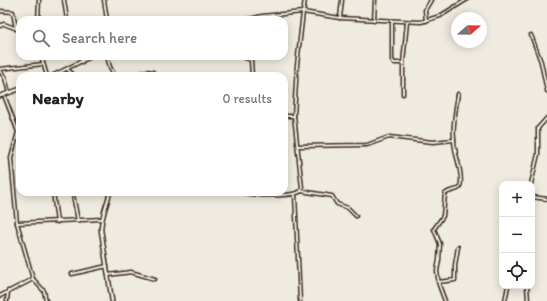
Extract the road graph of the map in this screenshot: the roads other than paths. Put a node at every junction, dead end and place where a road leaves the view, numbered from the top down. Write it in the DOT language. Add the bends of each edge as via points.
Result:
graph roads {
  1 [pos="38,0"];
  2 [pos="64,0"];
  3 [pos="104,0"];
  4 [pos="305,0"];
  5 [pos="342,0"];
  6 [pos="375,0"];
  7 [pos="431,0"];
  8 [pos="466,0"];
  9 [pos="0,11"];
  10 [pos="303,12"];
  11 [pos="38,16"];
  12 [pos="66,16"];
  13 [pos="106,16"];
  14 [pos="262,16"];
  15 [pos="340,18"];
  16 [pos="374,21"];
  17 [pos="426,21"];
  18 [pos="392,22"];
  19 [pos="407,22"];
  20 [pos="0,26"];
  21 [pos="16,29"];
  22 [pos="531,35"];
  23 [pos="42,60"];
  24 [pos="85,60"];
  25 [pos="108,60"];
  26 [pos="251,60"];
  27 [pos="82,62"];
  28 [pos="403,63"];
  29 [pos="43,64"];
  30 [pos="0,70"];
  31 [pos="68,70"];
  32 [pos="46,72"];
  33 [pos="63,72"];
  34 [pos="70,72"];
  35 [pos="112,72"];
  36 [pos="252,72"];
  37 [pos="16,90"];
  38 [pos="547,91"];
  39 [pos="9,93"];
  40 [pos="402,94"];
  41 [pos="458,94"];
  42 [pos="4,95"];
  43 [pos="0,96"];
  44 [pos="288,116"];
  45 [pos="294,116"];
  46 [pos="547,118"];
  47 [pos="16,127"];
  48 [pos="16,138"];
  49 [pos="454,140"];
  50 [pos="298,146"];
  51 [pos="532,181"];
  52 [pos="301,192"];
  53 [pos="288,195"];
  54 [pos="295,195"];
  55 [pos="53,196"];
  56 [pos="73,196"];
  57 [pos="109,196"];
  58 [pos="535,197"];
  59 [pos="547,199"];
  60 [pos="356,216"];
  61 [pos="102,219"];
  62 [pos="78,221"];
  63 [pos="57,222"];
  64 [pos="18,223"];
  65 [pos="458,247"];
  66 [pos="107,266"];
  67 [pos="72,274"];
  68 [pos="108,275"];
  69 [pos="33,279"];
  70 [pos="155,279"];
  71 [pos="438,282"];
  72 [pos="507,289"];
  73 [pos="527,289"];
  74 [pos="8,291"];
  75 [pos="0,296"];
  76 [pos="7,301"];
  77 [pos="46,301"];
  78 [pos="112,301"];
  79 [pos="300,301"];
  80 [pos="445,301"];
  81 [pos="505,301"];
  82 [pos="528,301"];
  1 -- 11 [label="street"];
  2 -- 12 [label="street"];
  3 -- 13 [label="street"];
  4 -- 10 [label="street"];
  5 -- 15 [label="street"];
  6 -- 16 [label="street"];
  7 -- 17 [label="street" via="425,10"];
  8 -- 17 [label="street"];
  9 -- 21 [label="street" via="13,12"];
  10 -- 14 [label="street"];
  10 -- 15 [label="street"];
  10 -- 45 [label="street"];
  15 -- 16 [label="street"];
  16 -- 18 [label="street"];
  17 -- 19 [label="street"];
  18 -- 19 [label="street"];
  18 -- 28 [label="street" via="392,60 394,63"];
  19 -- 28 [label="street"];
  20 -- 21 [label="street" via="4,24"];
  22 -- 38 [label="street" via="541,62"];
  23 -- 29 [label="street"];
  24 -- 27 [label="street"];
  25 -- 35 [label="street"];
  26 -- 36 [label="street"];
  27 -- 31 [label="street"];
  28 -- 40 [label="street"];
  29 -- 30 [label="street"];
  29 -- 32 [label="street"];
  30 -- 39 [label="street"];
  31 -- 33 [label="street"];
  31 -- 34 [label="street"];
  37 -- 39 [label="street"];
  39 -- 42 [label="street"];
  41 -- 49 [label="street"];
  42 -- 43 [label="street"];
  42 -- 47 [label="street"];
  44 -- 45 [label="street"];
  45 -- 50 [label="street"];
  46 -- 51 [label="street" via="538,128 538,154"];
  48 -- 64 [label="street" via="10,158"];
  49 -- 50 [label="street" via="433,142 394,136 367,145"];
  49 -- 71 [label="street" via="460,169 460,184 458,189 445,194 443,216 435,227 440,246"];
  50 -- 52 [label="street"];
  52 -- 54 [label="street"];
  52 -- 60 [label="street" via="332,196 337,204 348,208"];
  53 -- 54 [label="street"];
  54 -- 79 [label="street"];
  55 -- 63 [label="street"];
  56 -- 62 [label="street"];
  57 -- 61 [label="street"];
  58 -- 59 [label="street"];
  61 -- 62 [label="street"];
  61 -- 66 [label="street" via="102,241"];
  62 -- 63 [label="street"];
  63 -- 64 [label="street"];
  64 -- 69 [label="street"];
  65 -- 71 [label="street" via="455,280"];
  66 -- 67 [label="street"];
  66 -- 68 [label="street"];
  68 -- 70 [label="street" via="131,272"];
  68 -- 78 [label="street"];
  69 -- 74 [label="street"];
  69 -- 77 [label="street" via="44,291"];
  71 -- 80 [label="street"];
  72 -- 81 [label="street"];
  73 -- 82 [label="street"];
  74 -- 75 [label="street"];
  74 -- 76 [label="street"];
}
